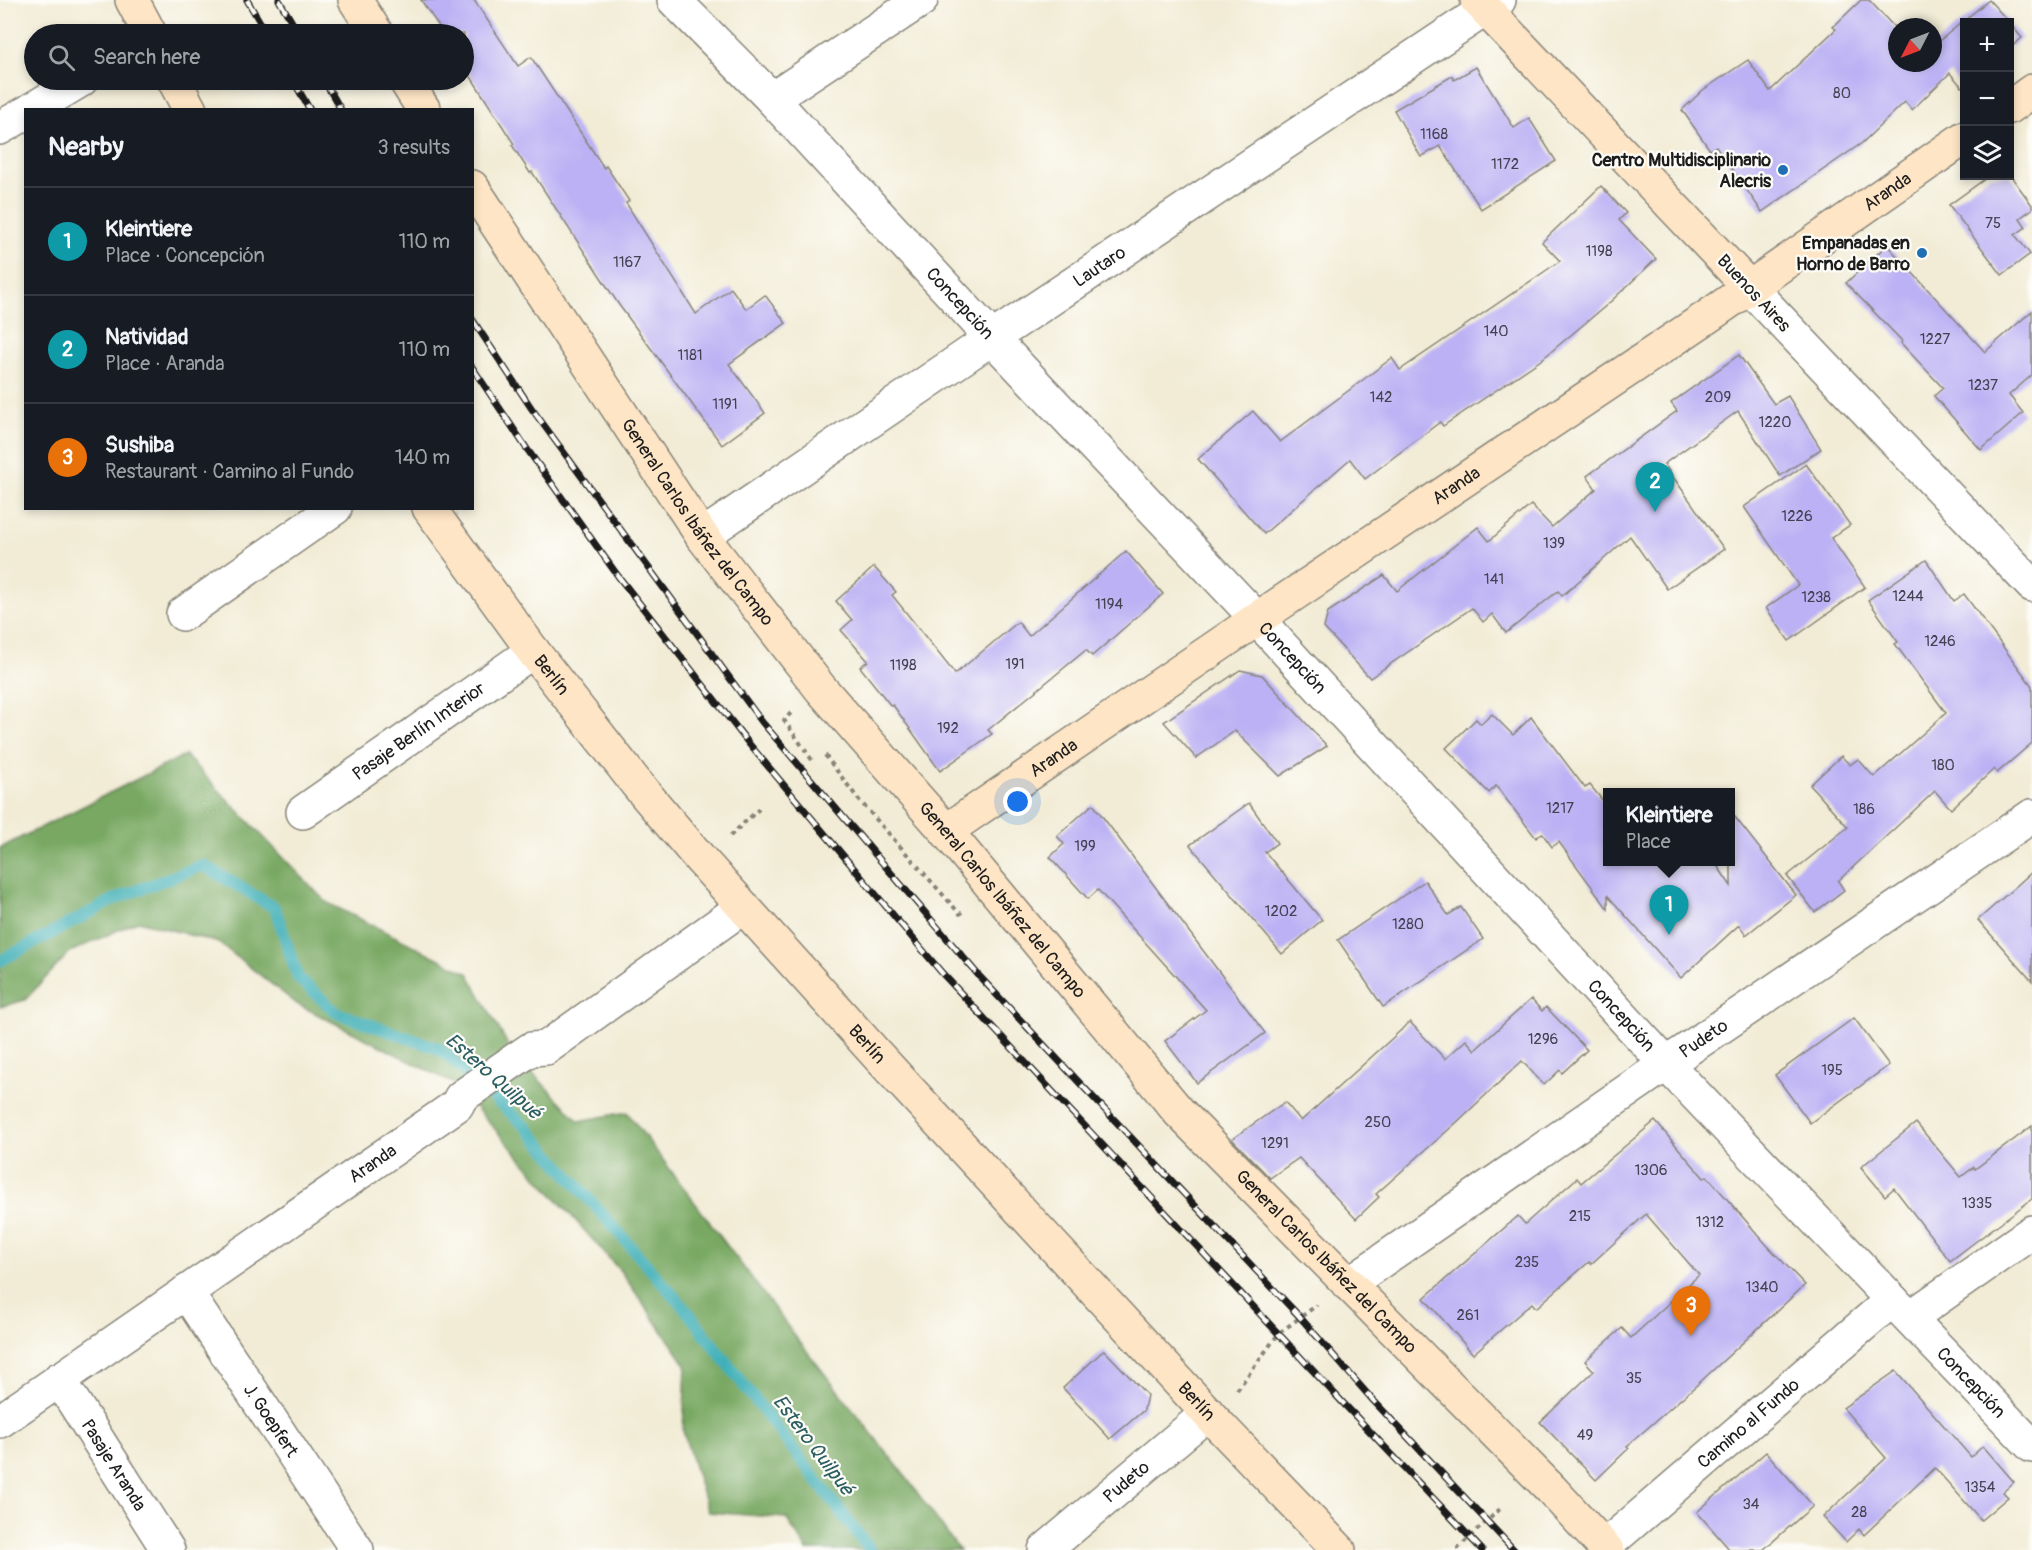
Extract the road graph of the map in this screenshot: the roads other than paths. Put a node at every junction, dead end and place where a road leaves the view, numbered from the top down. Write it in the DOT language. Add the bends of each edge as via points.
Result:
graph roads {
  1 [pos="132,0"];
  2 [pos="355,0"];
  3 [pos="674,0"];
  4 [pos="921,0"];
  5 [pos="1487,3"];
  6 [pos="145,24"];
  7 [pos="371,24"];
  8 [pos="64,90"];
  9 [pos="179,90"];
  10 [pos="411,90"];
  11 [pos="2032,92"];
  12 [pos="772,99"];
  13 [pos="2014,104"];
  14 [pos="34,108"];
  15 [pos="189,108"];
  16 [pos="423,108"];
  17 [pos="24,114"];
  18 [pos="0,128"];
  19 [pos="1960,141"];
  20 [pos="474,190"];
  21 [pos="1750,288"];
  22 [pos="992,338"];
  23 [pos="332,510"];
  24 [pos="430,510"];
  25 [pos="702,536"];
  26 [pos="2032,585"];
  27 [pos="183,614"];
  28 [pos="1257,619"];
  29 [pos="534,651"];
  30 [pos="303,812"];
  31 [pos="2032,816"];
  32 [pos="946,831"];
  33 [pos="743,907"];
  34 [pos="1666,1064"];
  35 [pos="2032,1232"];
  36 [pos="1348,1284"];
  37 [pos="186,1292"];
  38 [pos="1902,1309"];
  39 [pos="59,1379"];
  40 [pos="1211,1417"];
  41 [pos="0,1421"];
  42 [pos="2032,1446"];
  43 [pos="1606,1548"];
  44 [pos="168,1550"];
  45 [pos="357,1550"];
  46 [pos="1045,1550"];
  47 [pos="1339,1550"];
  1 -- 6 [label="street"];
  2 -- 7 [label="street"];
  3 -- 12 [label="street, Concepción"];
  4 -- 12 [label="street"];
  5 -- 21 [label="street, Buenos Aires"];
  5 -- 22 [label="street, Lautaro"];
  8 -- 14 [label="street"];
  9 -- 15 [label="street"];
  10 -- 16 [label="street"];
  11 -- 13 [label="street"];
  12 -- 22 [label="street, Concepción"];
  17 -- 18 [label="street"];
  19 -- 21 [label="street, Aranda"];
  20 -- 25 [label="street, General Carlos Ibáñez del Campo"];
  21 -- 26 [label="street, Buenos Aires"];
  21 -- 28 [label="street, Aranda"];
  22 -- 25 [label="street, Lautaro"];
  22 -- 28 [label="street, Concepción"];
  23 -- 27 [label="street"];
  24 -- 29 [label="street, Berlín"];
  25 -- 32 [label="street, General Carlos Ibáñez del Campo" via="821,689"];
  28 -- 32 [label="street, Aranda"];
  28 -- 34 [label="street, Concepción"];
  29 -- 30 [label="street, Pasaje Berlín Interior"];
  29 -- 33 [label="street, Berlín" via="636,783"];
  31 -- 34 [label="street, Pudeto"];
  32 -- 36 [label="street, General Carlos Ibáñez del Campo" via="1179,1112"];
  33 -- 37 [label="street, Aranda" via="546,1048 531,1049 460,1097 457,1105"];
  33 -- 40 [label="street, Berlín"];
  34 -- 36 [label="street, Pudeto"];
  34 -- 38 [label="street, Concepción"];
  35 -- 38 [label="street"];
  36 -- 43 [label="street, General Carlos Ibáñez del Campo"];
  37 -- 39 [label="street, Aranda"];
  37 -- 45 [label="street, J. Goepfert"];
  38 -- 42 [label="street, Concepción"];
  38 -- 43 [label="street, Camino al Fundo"];
  39 -- 41 [label="street, Aranda"];
  39 -- 44 [label="street, Pasaje Aranda"];
  40 -- 46 [label="street, Pudeto"];
  40 -- 47 [label="street, Berlín"];
}
